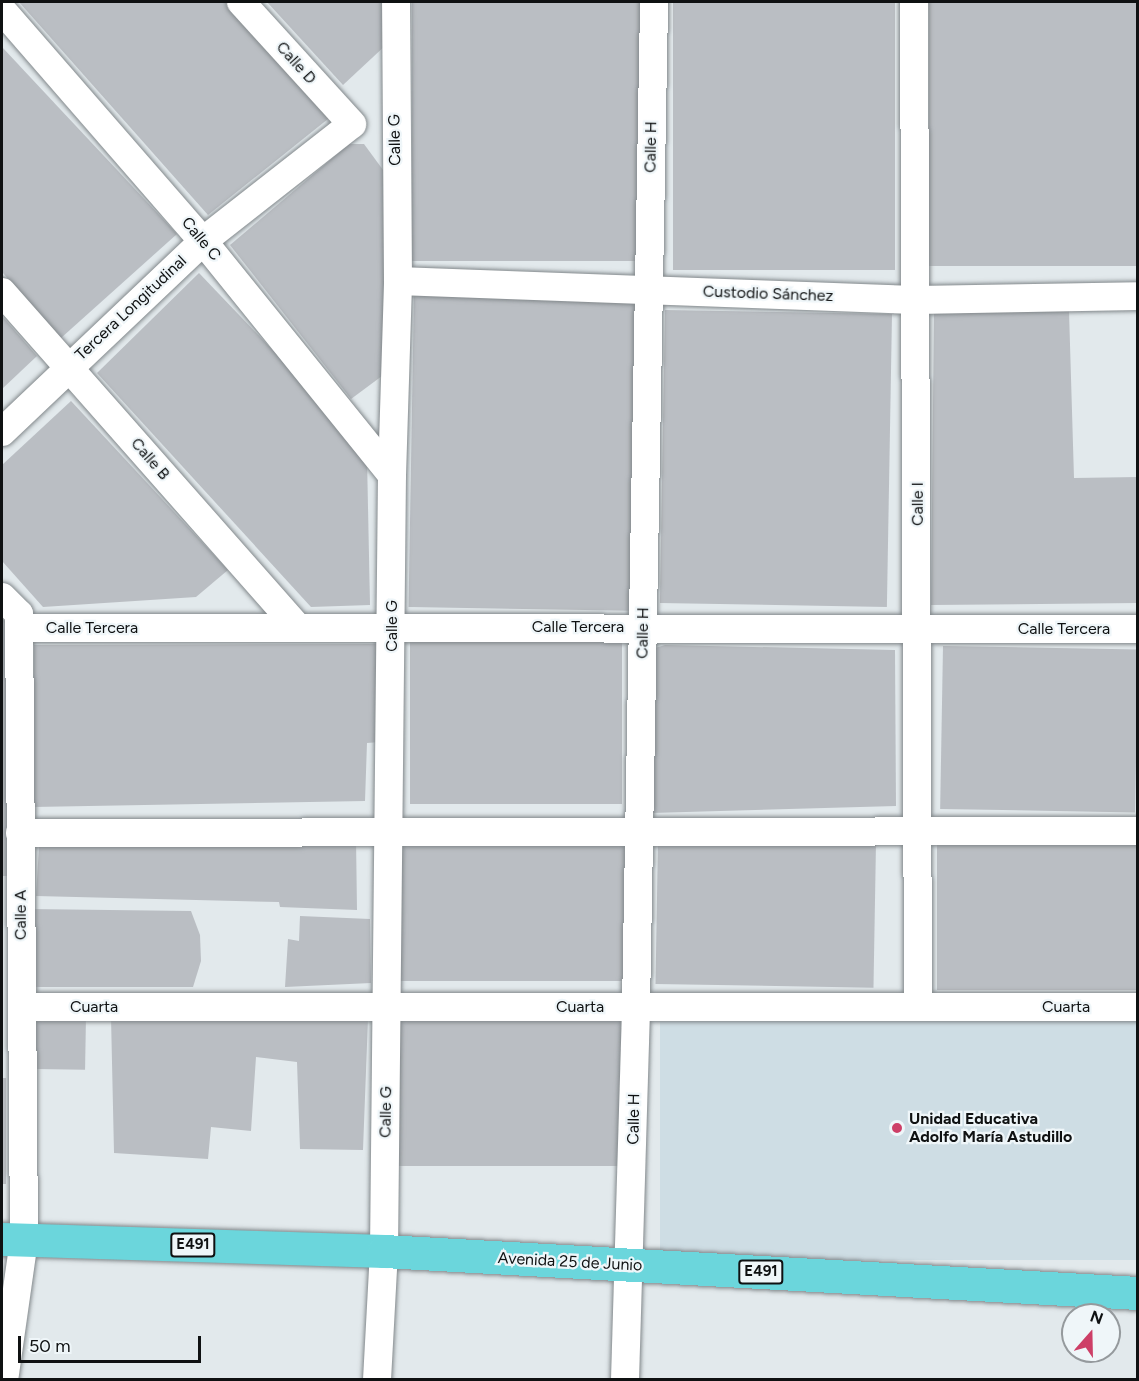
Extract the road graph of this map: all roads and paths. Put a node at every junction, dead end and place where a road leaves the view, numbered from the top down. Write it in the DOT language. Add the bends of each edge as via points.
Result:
graph roads {
  1 [pos="241,2"];
  2 [pos="396,2"];
  3 [pos="654,2"];
  4 [pos="914,2"];
  5 [pos="2,10"];
  6 [pos="352,124"];
  7 [pos="395,132"];
  8 [pos="203,241"];
  9 [pos="398,281"];
  10 [pos="649,289"];
  11 [pos="2,292"];
  12 [pos="1137,296"];
  13 [pos="916,300"];
  14 [pos="68,366"];
  15 [pos="2,432"];
  16 [pos="392,475"];
  17 [pos="2,597"];
  18 [pos="643,627"];
  19 [pos="19,628"];
  20 [pos="298,628"];
  21 [pos="392,628"];
  22 [pos="1137,629"];
  23 [pos="919,630"];
  24 [pos="639,831"];
  25 [pos="919,831"];
  26 [pos="1137,831"];
  27 [pos="388,832"];
  28 [pos="20,833"];
  29 [pos="11,891"];
  30 [pos="22,1007"];
  31 [pos="387,1007"];
  32 [pos="636,1007"];
  33 [pos="918,1007"];
  34 [pos="1137,1007"];
  35 [pos="12,1066"];
  36 [pos="13,1239"];
  37 [pos="384,1251"];
  38 [pos="630,1265"];
  39 [pos="1137,1293"];
  40 [pos="4,1380"];
  41 [pos="377,1380"];
  42 [pos="626,1380"];
  1 -- 6 [label="street, Calle D"];
  2 -- 7 [label="street, Calle G"];
  3 -- 10 [label="street, Calle H"];
  4 -- 13 [label="street, Calle I"];
  5 -- 8 [label="street, Calle C"];
  6 -- 7 [label="street"];
  6 -- 8 [label="street, Tercera Longitudinal"];
  7 -- 9 [label="street, Calle G"];
  8 -- 14 [label="street, Tercera Longitudinal"];
  8 -- 16 [label="street, Calle C"];
  9 -- 10 [label="street, Custodio Sánchez"];
  9 -- 16 [label="street, Calle G"];
  10 -- 13 [label="street, Custodio Sánchez"];
  10 -- 18 [label="street, Calle H"];
  11 -- 14 [label="street, Calle B"];
  12 -- 13 [label="street, Custodio Sánchez"];
  13 -- 23 [label="street, Calle I"];
  14 -- 15 [label="street, Tercera Longitudinal"];
  14 -- 20 [label="street, Calle B"];
  16 -- 21 [label="street, Calle G"];
  17 -- 19 [label="street, Calle A" via="19,614"];
  18 -- 21 [label="street, Calle Tercera"];
  18 -- 23 [label="street, Calle Tercera"];
  18 -- 24 [label="street, Calle H"];
  19 -- 20 [label="street, Calle Tercera"];
  19 -- 28 [label="street, Calle A"];
  20 -- 21 [label="street, Calle Tercera"];
  21 -- 27 [label="street, Calle G"];
  22 -- 23 [label="street, Calle Tercera"];
  23 -- 25 [label="street, Calle I"];
  24 -- 25 [label="street"];
  24 -- 27 [label="street"];
  24 -- 32 [label="street, Calle H"];
  25 -- 26 [label="street"];
  25 -- 33 [label="street, Calle I"];
  27 -- 28 [label="street"];
  27 -- 31 [label="street, Calle G"];
  28 -- 29 [label="street, Calle A"];
  29 -- 30 [label="street, Calle A"];
  30 -- 31 [label="street, Cuarta"];
  30 -- 35 [label="street, Calle A"];
  31 -- 32 [label="street, Cuarta"];
  31 -- 37 [label="street, Calle G"];
  32 -- 33 [label="street, Cuarta"];
  32 -- 38 [label="street, Calle H"];
  33 -- 34 [label="street, Cuarta"];
  35 -- 36 [label="street, Calle A"];
  36 -- 37 [label="highway, Avenida 25 de Junio / E491"];
  36 -- 40 [label="street, Calle A"];
  37 -- 38 [label="highway, Avenida 25 de Junio / E491"];
  37 -- 41 [label="street, Calle G"];
  38 -- 39 [label="highway, Avenida 25 de Junio / E491"];
  38 -- 42 [label="street, Calle H"];
}
